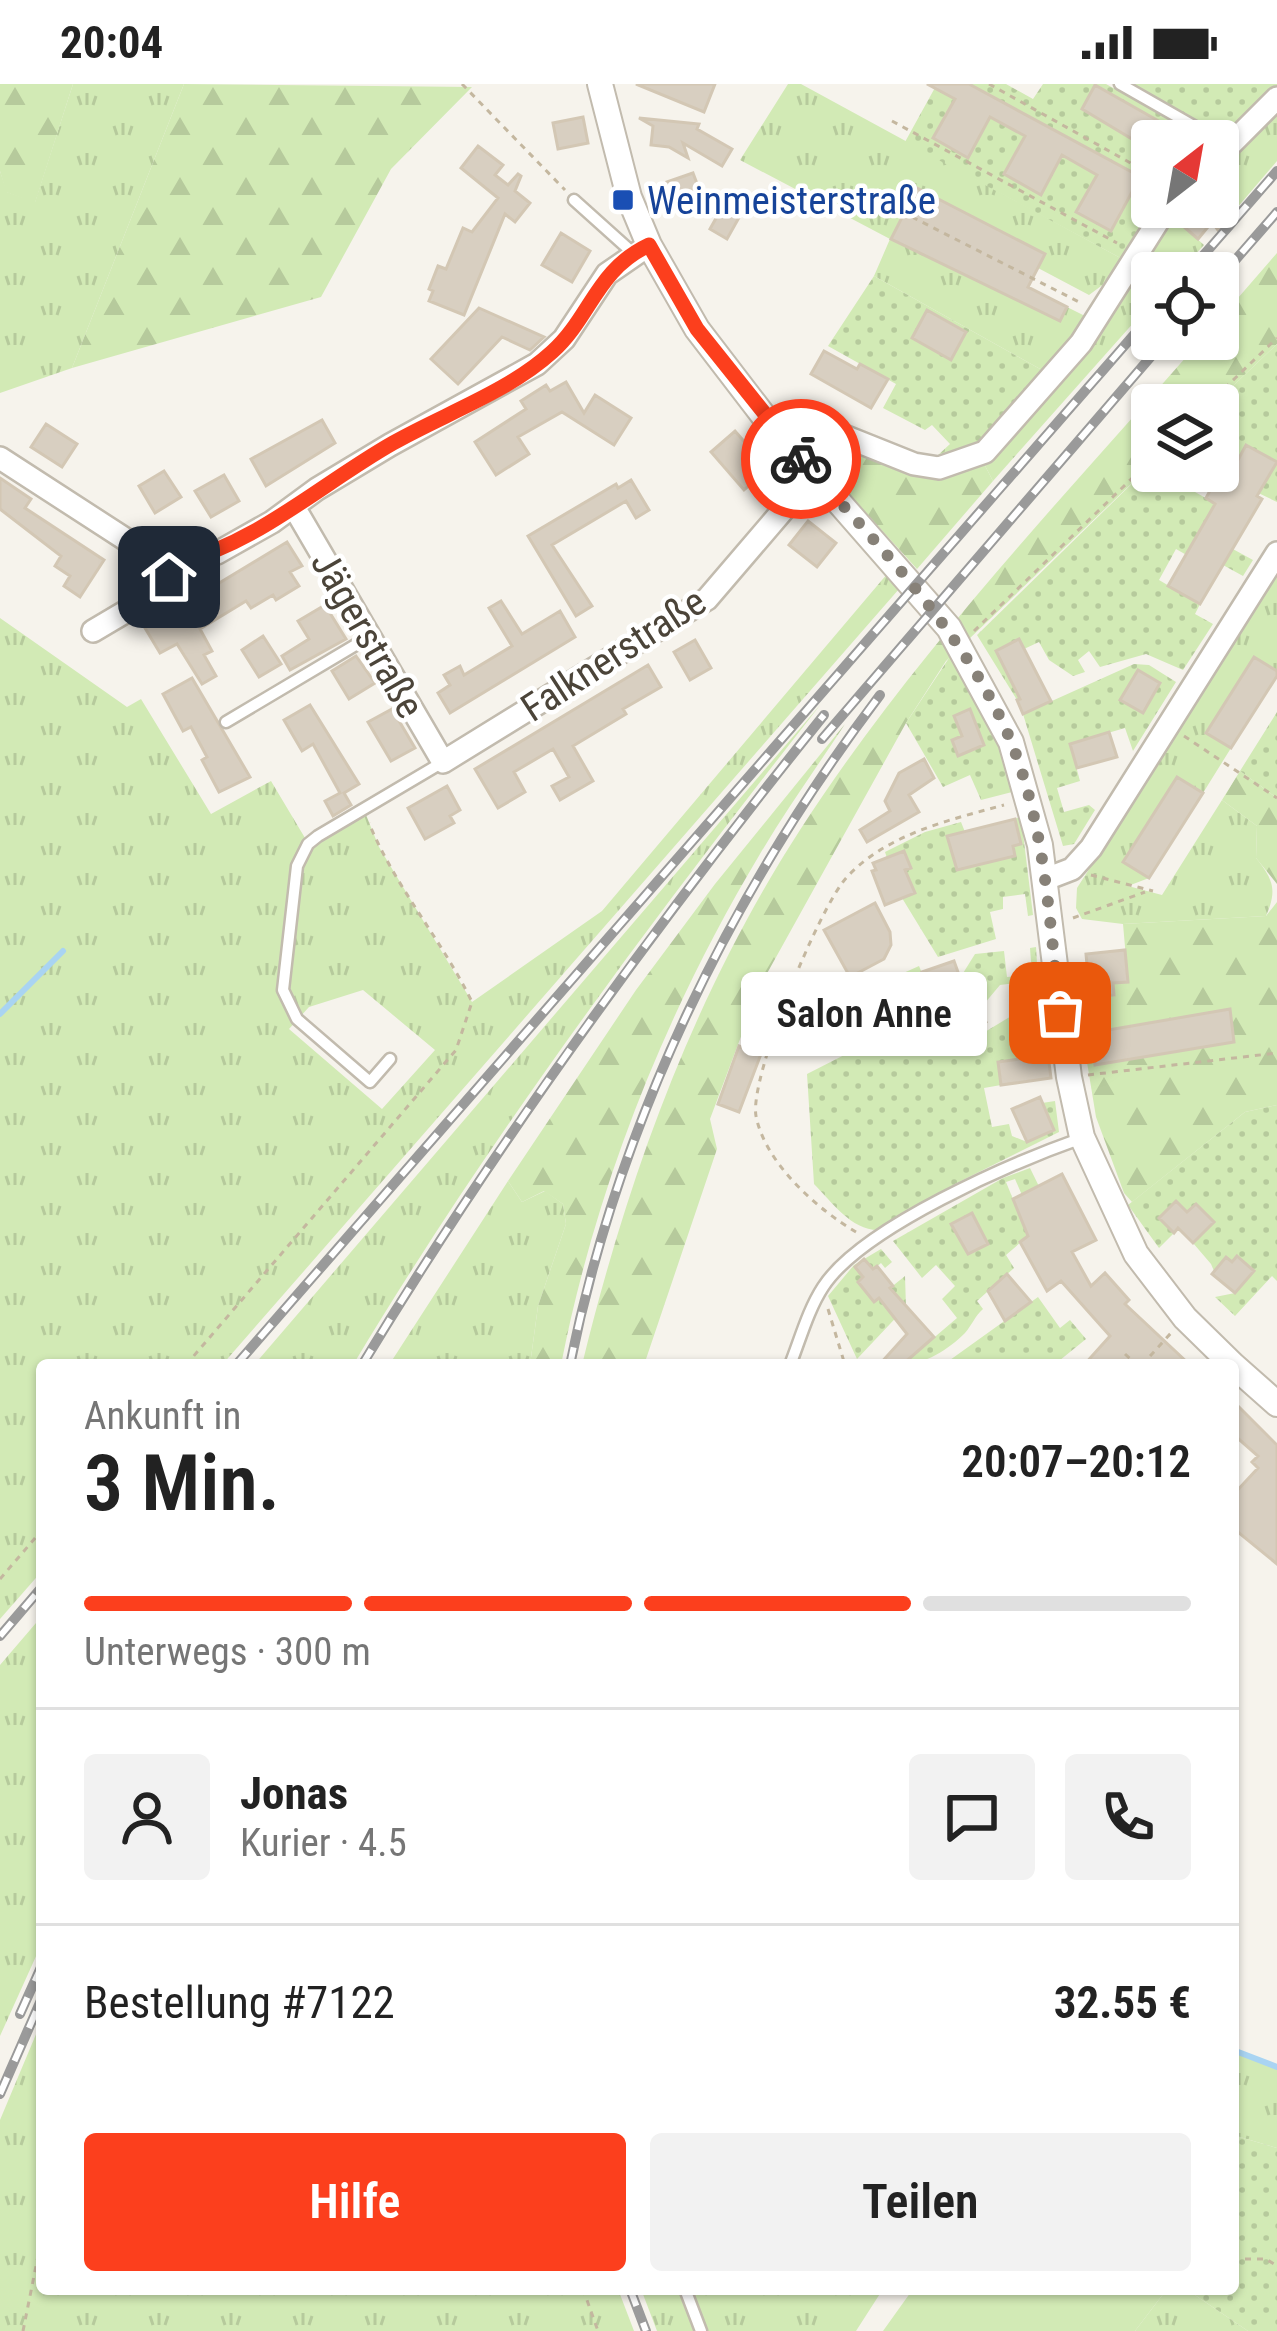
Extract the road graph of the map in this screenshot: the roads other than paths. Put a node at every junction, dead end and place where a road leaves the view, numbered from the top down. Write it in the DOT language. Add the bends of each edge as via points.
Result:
graph roads {
  1 [pos="600,84"];
  2 [pos="1120,84"];
  3 [pos="1277,98"];
  4 [pos="1175,120"];
  5 [pos="1239,137"];
  6 [pos="574,200"];
  7 [pos="1153,228"];
  8 [pos="641,249"];
  9 [pos="0,458"];
  10 [pos="808,467"];
  11 [pos="294,506"];
  12 [pos="1277,554"];
  13 [pos="178,563"];
  14 [pos="93,631"];
  15 [pos="369,637"];
  16 [pos="226,722"];
  17 [pos="443,762"];
  18 [pos="1046,879"];
  19 [pos="390,1059"];
  20 [pos="1082,1138"];
  21 [pos="793,1359"];
  22 [pos="1227,1359"];
  23 [pos="1239,1370"];
  24 [pos="1277,1404"];
  25 [pos="687,2295"];
  26 [pos="700,2331"];
  1 -- 8 [label="street"];
  2 -- 4 [label="lane"];
  3 -- 5 [label="street"];
  6 -- 8 [label="lane"];
  7 -- 10 [label="street" via="1082,343 985,452 939,468 844,436 826,440"];
  8 -- 10 [label="street"];
  8 -- 11 [label="street" via="607,274 552,352"];
  9 -- 13 [label="street" via="142,550"];
  10 -- 17 [label="street, Falknerstraße" via="707,599"];
  10 -- 18 [label="street" via="949,628 1011,742"];
  11 -- 13 [label="street" via="217,553"];
  11 -- 15 [label="street, Jägerstraße"];
  12 -- 18 [label="street" via="1091,848 1072,869"];
  13 -- 14 [label="street" via="142,602"];
  15 -- 16 [label="lane"];
  15 -- 17 [label="street, Jägerstraße"];
  17 -- 19 [label="lane" via="317,836 301,855 284,990 297,1019 370,1082"];
  18 -- 20 [label="street"];
  20 -- 21 [label="lane" via="957,1190 850,1258 821,1291"];
  20 -- 22 [label="street" via="1136,1254"];
  23 -- 24 [label="street"];
  25 -- 26 [label="lane"];
}
